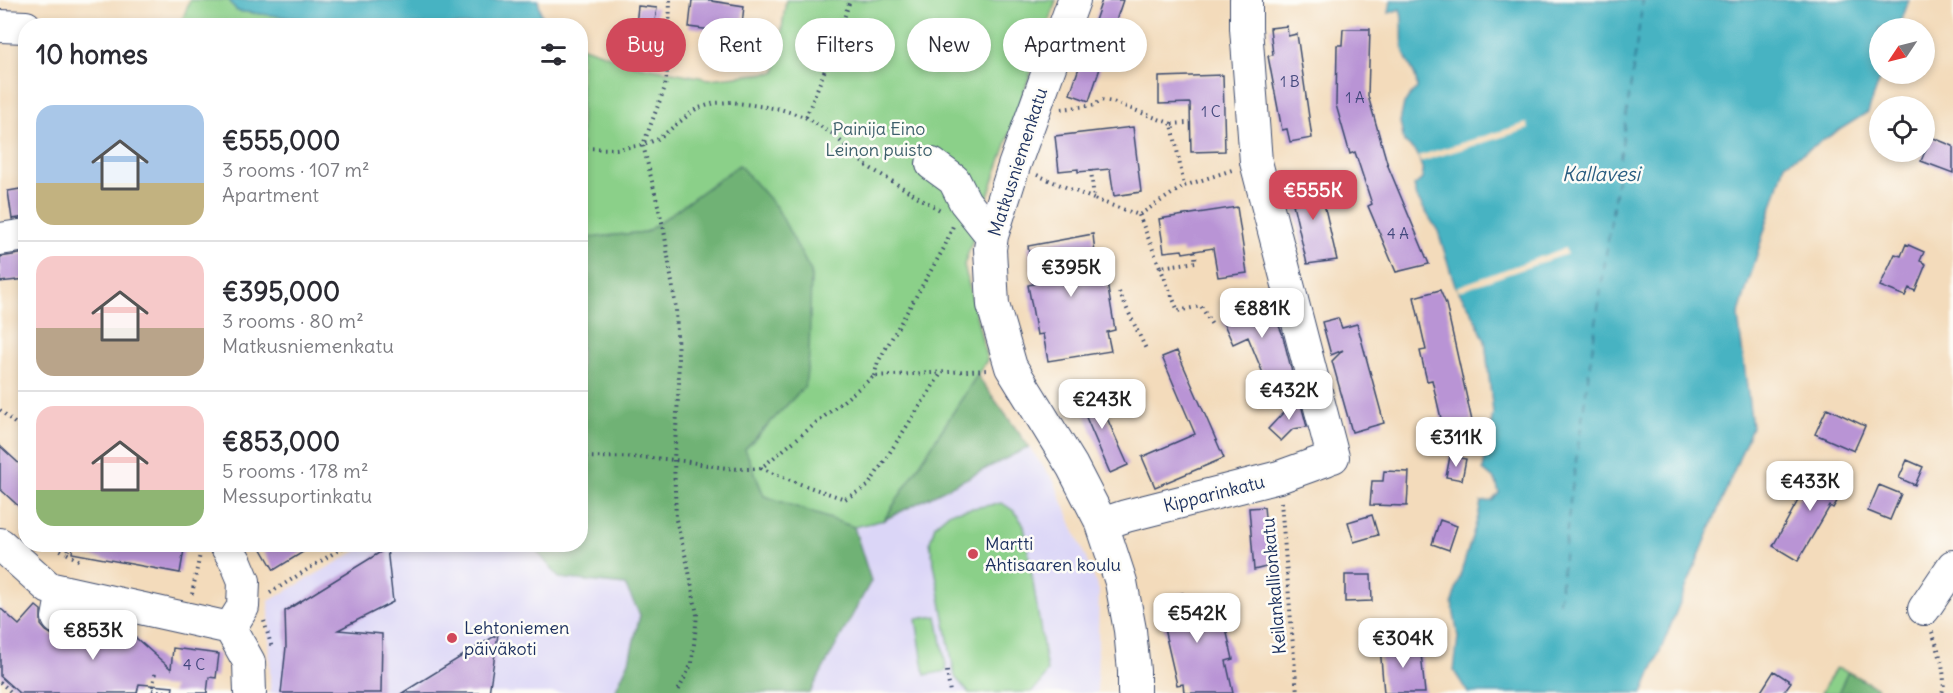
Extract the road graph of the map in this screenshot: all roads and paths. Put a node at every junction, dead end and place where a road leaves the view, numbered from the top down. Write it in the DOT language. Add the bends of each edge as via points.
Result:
graph roads {
  1 [pos="670,0"];
  2 [pos="850,0"];
  3 [pos="1074,0"];
  4 [pos="1246,0"];
  5 [pos="0,26"];
  6 [pos="18,27"];
  7 [pos="1057,110"];
  8 [pos="806,117"];
  9 [pos="1187,123"];
  10 [pos="1172,124"];
  11 [pos="643,145"];
  12 [pos="588,148"];
  13 [pos="1256,162"];
  14 [pos="932,164"];
  15 [pos="1090,170"];
  16 [pos="1035,175"];
  17 [pos="1184,186"];
  18 [pos="1094,199"];
  19 [pos="947,214"];
  20 [pos="1139,215"];
  21 [pos="956,220"];
  22 [pos="18,236"];
  23 [pos="992,236"];
  24 [pos="0,239"];
  25 [pos="1194,250"];
  26 [pos="1160,267"];
  27 [pos="1119,292"];
  28 [pos="1212,325"];
  29 [pos="1146,349"];
  30 [pos="1011,367"];
  31 [pos="942,372"];
  32 [pos="874,376"];
  33 [pos="0,410"];
  34 [pos="18,426"];
  35 [pos="588,457"];
  36 [pos="674,460"];
  37 [pos="761,468"];
  38 [pos="1279,477"];
  39 [pos="1102,524"];
  40 [pos="0,544"];
  41 [pos="211,552"];
  42 [pos="221,552"];
  43 [pos="336,552"];
  44 [pos="66,553"];
  45 [pos="80,561"];
  46 [pos="1953,566"];
  47 [pos="192,596"];
  48 [pos="1924,609"];
  49 [pos="237,618"];
  50 [pos="947,671"];
  51 [pos="155,672"];
  52 [pos="0,682"];
  53 [pos="152,692"];
  54 [pos="12,693"];
  55 [pos="172,693"];
  56 [pos="250,693"];
  57 [pos="676,693"];
  58 [pos="950,693"];
  59 [pos="1134,693"];
  60 [pos="1297,693"];
  61 [pos="1941,693"];
  1 -- 11 [label="path" via="665,87"];
  2 -- 8 [label="path"];
  3 -- 23 [label="street, Matkusniemenkatu"];
  4 -- 13 [label="street"];
  5 -- 6 [label="street"];
  7 -- 10 [label="path" via="1095,105 1101,100"];
  8 -- 11 [label="path" via="780,109 715,103 696,109 658,139"];
  8 -- 19 [label="path" via="833,134 865,165"];
  9 -- 10 [label="path"];
  10 -- 17 [label="path"];
  11 -- 12 [label="path"];
  11 -- 36 [label="path" via="664,230 676,309 679,383"];
  13 -- 17 [label="path"];
  13 -- 38 [label="street, Kipparinkatu" via="1329,458"];
  14 -- 23 [label="street" via="954,180 965,202"];
  15 -- 18 [label="path"];
  16 -- 18 [label="path"];
  17 -- 20 [label="path"];
  18 -- 20 [label="path"];
  20 -- 26 [label="path"];
  21 -- 32 [label="path"];
  22 -- 24 [label="street"];
  23 -- 30 [label="street, Matkusniemenkatu" via="993,305"];
  25 -- 26 [label="path" via="1196,262"];
  26 -- 28 [label="path" via="1178,310 1201,306"];
  27 -- 29 [label="path"];
  30 -- 31 [label="path"];
  30 -- 39 [label="street, Matkusniemenkatu" via="1072,466"];
  31 -- 32 [label="path"];
  31 -- 37 [label="path" via="868,486 845,499"];
  32 -- 37 [label="path"];
  33 -- 34 [label="path"];
  35 -- 36 [label="path"];
  36 -- 37 [label="path" via="721,469"];
  36 -- 57 [label="path" via="675,520 697,615 692,663"];
  38 -- 39 [label="street, Kipparinkatu"];
  38 -- 60 [label="path, Keilankallionkatu"];
  39 -- 59 [label="street, Matkusniemenkatu" via="1121,582 1130,630"];
  40 -- 49 [label="street" via="49,588 61,605"];
  41 -- 47 [label="path"];
  42 -- 49 [label="street" via="236,562 244,581"];
  43 -- 49 [label="path"];
  44 -- 45 [label="path"];
  46 -- 48 [label="street"];
  48 -- 61 [label="path" via="1939,650 1944,686"];
  49 -- 56 [label="street" via="249,662"];
  50 -- 58 [label="path"];
  51 -- 53 [label="path"];
  52 -- 54 [label="path"];
  53 -- 55 [label="path"];
}
